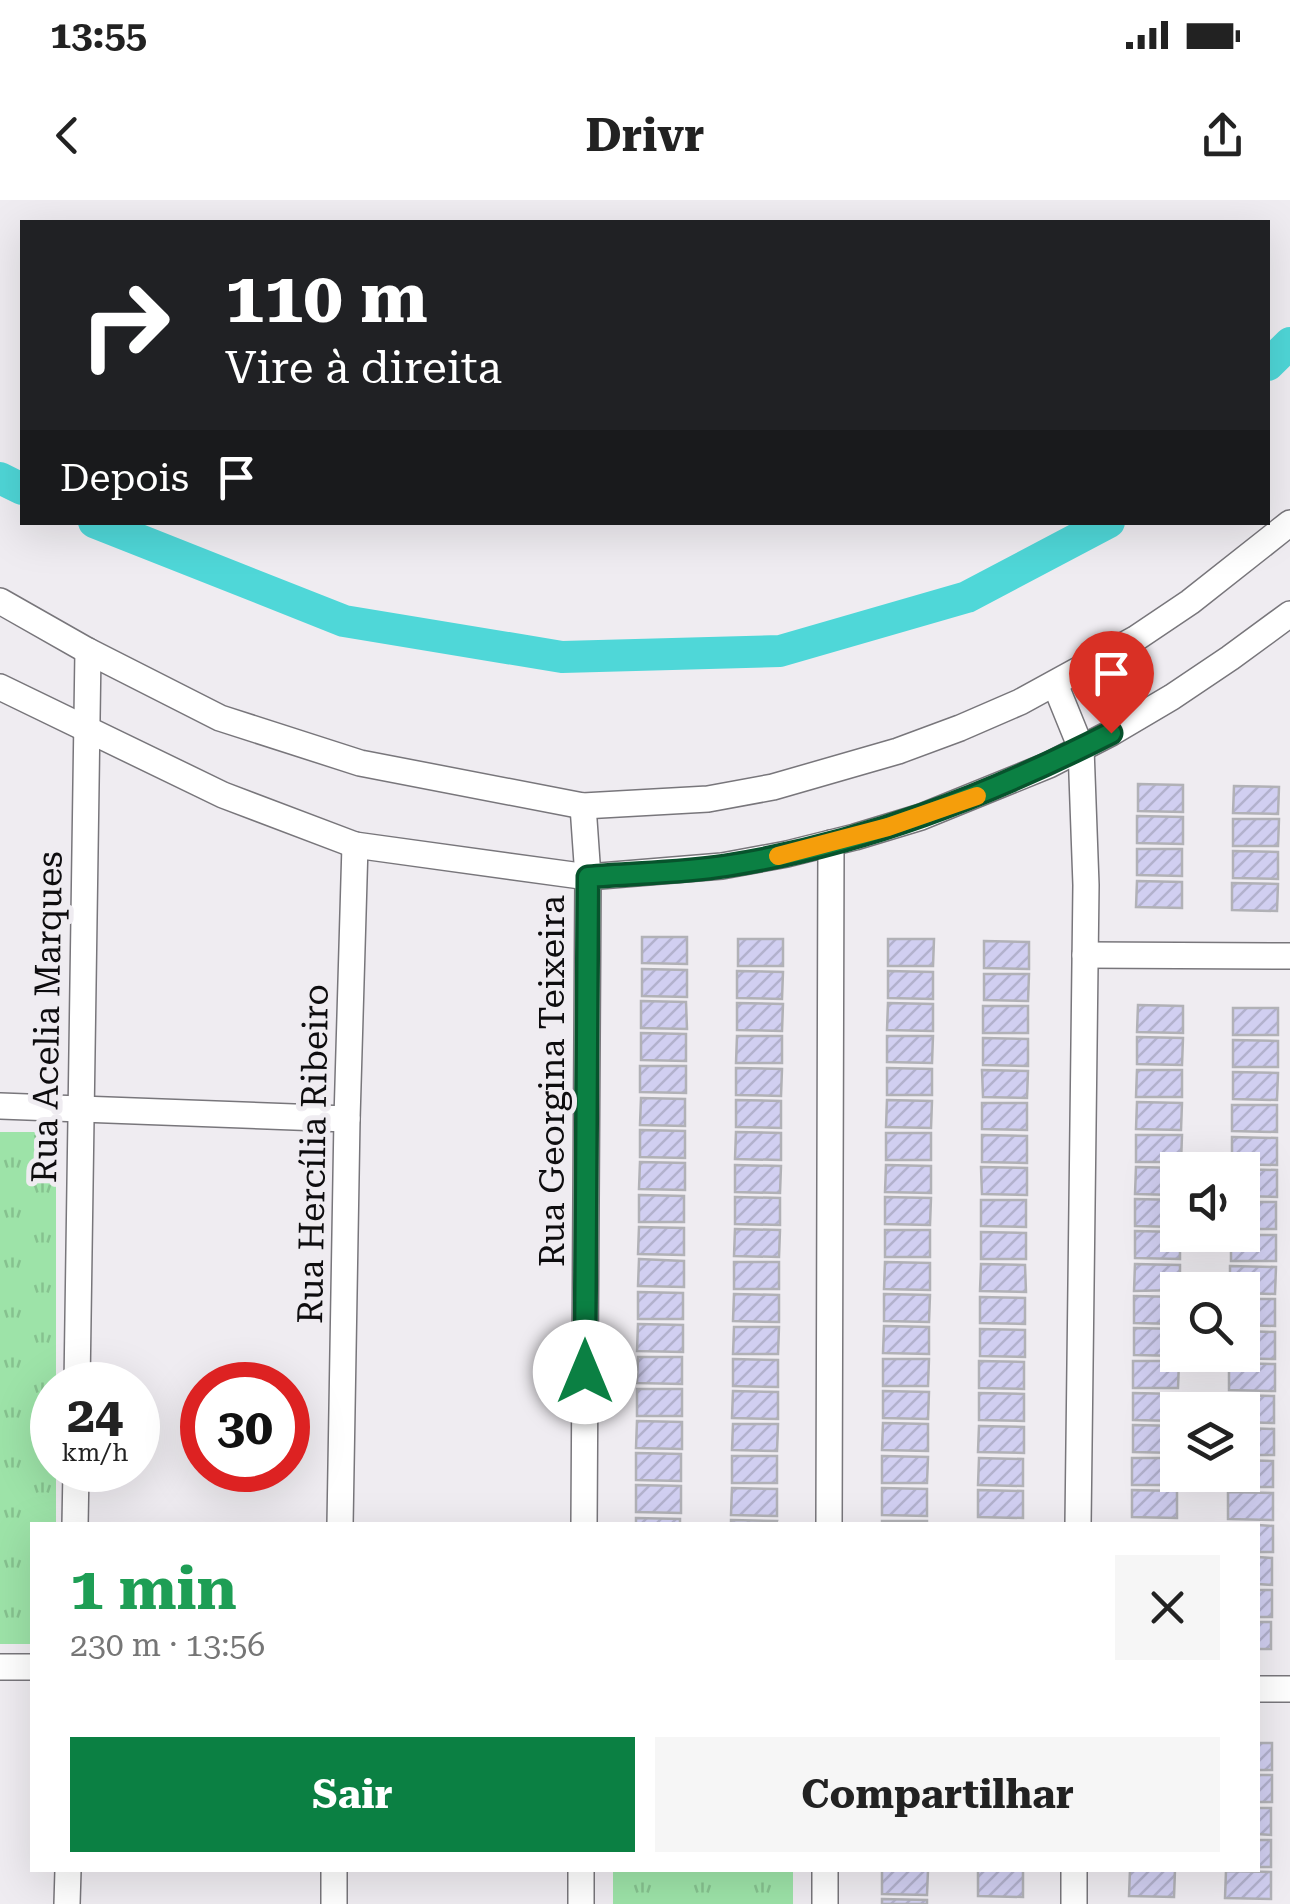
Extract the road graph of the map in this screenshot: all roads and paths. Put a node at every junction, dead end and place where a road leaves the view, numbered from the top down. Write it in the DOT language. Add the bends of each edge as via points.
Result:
graph roads {
  1 [pos="1290,523"];
  2 [pos="0,601"];
  3 [pos="1290,614"];
  4 [pos="88,650"];
  5 [pos="1055,684"];
  6 [pos="0,686"];
  7 [pos="86,730"];
  8 [pos="1081,748"];
  9 [pos="583,806"];
  10 [pos="831,843"];
  11 [pos="356,845"];
  12 [pos="588,877"];
  13 [pos="1085,955"];
  14 [pos="1290,956"];
  15 [pos="0,1106"];
  16 [pos="80,1108"];
  17 [pos="347,1119"];
  18 [pos="77,1362"];
  19 [pos="76,1492"];
  20 [pos="75,1522"];
  21 [pos="340,1522"];
  22 [pos="584,1522"];
  23 [pos="829,1522"];
  24 [pos="1078,1522"];
  25 [pos="0,1667"];
  26 [pos="30,1667"];
  27 [pos="1260,1689"];
  28 [pos="1290,1690"];
  29 [pos="68,1872"];
  30 [pos="334,1872"];
  31 [pos="581,1872"];
  32 [pos="826,1872"];
  33 [pos="1074,1872"];
  34 [pos="67,1904"];
  35 [pos="334,1904"];
  36 [pos="580,1904"];
  37 [pos="825,1904"];
  38 [pos="1074,1904"];
  1 -- 5 [label="street" via="1136,639"];
  2 -- 4 [label="street"];
  3 -- 8 [label="street" via="1172,697"];
  4 -- 7 [label="street, Rua Acelia Marques"];
  4 -- 9 [label="street" via="220,718 360,763"];
  5 -- 8 [label="street"];
  5 -- 9 [label="street" via="960,728 836,770 708,798"];
  6 -- 7 [label="street"];
  7 -- 11 [label="street" via="223,794"];
  7 -- 16 [label="street, Rua Acelia Marques"];
  8 -- 10 [label="street" via="921,817"];
  8 -- 13 [label="street"];
  9 -- 12 [label="street, Rua Georgina Teixeira"];
  10 -- 12 [label="street" via="722,866"];
  10 -- 23 [label="street"];
  11 -- 12 [label="street"];
  11 -- 17 [label="street, Rua Hercília Ribeiro"];
  12 -- 22 [label="street, Rua Georgina Teixeira"];
  13 -- 14 [label="street"];
  13 -- 24 [label="street"];
  15 -- 16 [label="street"];
  16 -- 17 [label="street"];
  16 -- 18 [label="street, Rua Acelia Marques"];
  17 -- 21 [label="street, Rua Hercília Ribeiro"];
  19 -- 20 [label="street"];
  25 -- 26 [label="street"];
  27 -- 28 [label="street"];
  29 -- 34 [label="street"];
  30 -- 35 [label="street"];
  31 -- 36 [label="street"];
  32 -- 37 [label="street"];
  33 -- 38 [label="street"];
}
